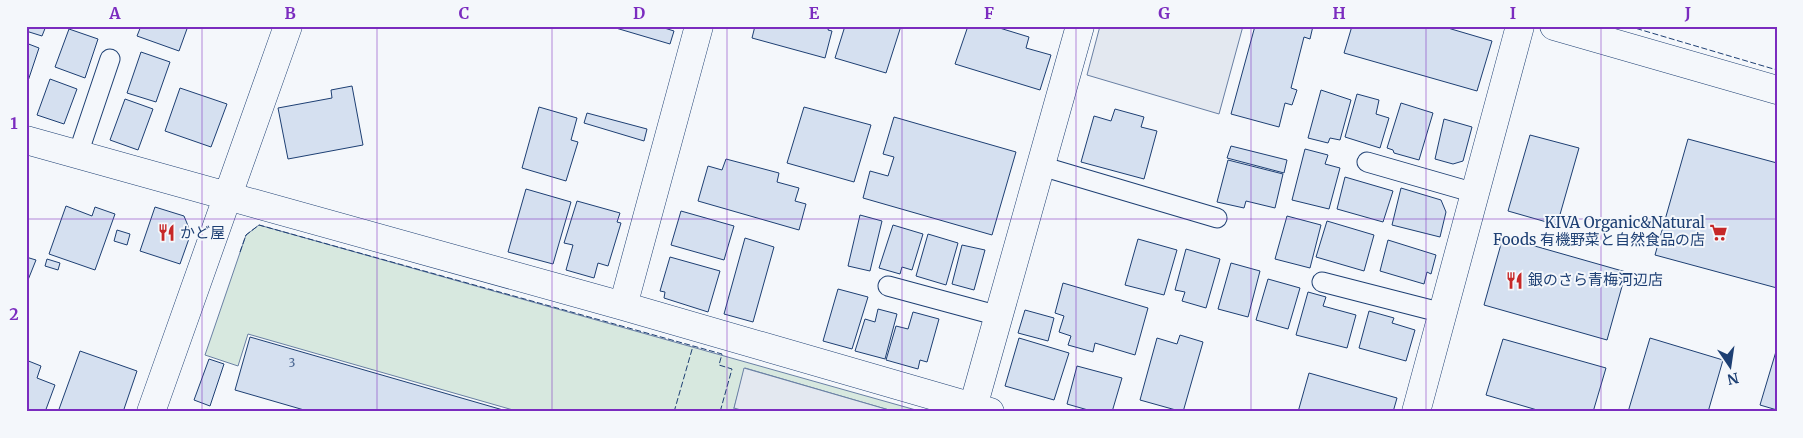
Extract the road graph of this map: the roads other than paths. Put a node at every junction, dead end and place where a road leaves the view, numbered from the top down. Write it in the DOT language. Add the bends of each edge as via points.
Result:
graph roads {
  1 [pos="288,26"];
  2 [pos="699,26"];
  3 [pos="1080,26"];
  4 [pos="1520,26"];
  5 [pos="1554,26"];
  6 [pos="110,59"];
  7 [pos="1777,90"];
  8 [pos="26,140"];
  9 [pos="78,154"];
  10 [pos="1367,162"];
  11 [pos="1041,166"];
  12 [pos="1475,192"];
  13 [pos="228,197"];
  14 [pos="1217,218"];
  15 [pos="1322,282"];
  16 [pos="888,286"];
  17 [pos="623,306"];
  18 [pos="1443,314"];
  19 [pos="999,316"];
  20 [pos="982,409"];
  21 [pos="151,412"];
  22 [pos="1416,412"];
  1 -- 13 [label="street"];
  2 -- 17 [label="street"];
  3 -- 11 [label="street"];
  4 -- 12 [label="street"];
  5 -- 7 [label="street"];
  6 -- 9 [label="lane"];
  8 -- 9 [label="street"];
  9 -- 13 [label="street"];
  10 -- 12 [label="lane"];
  11 -- 14 [label="lane"];
  11 -- 19 [label="street"];
  12 -- 18 [label="street"];
  13 -- 17 [label="street"];
  13 -- 21 [label="street"];
  15 -- 18 [label="lane"];
  16 -- 19 [label="lane"];
  17 -- 20 [label="street"];
  18 -- 22 [label="street"];
  19 -- 20 [label="street"];
}
